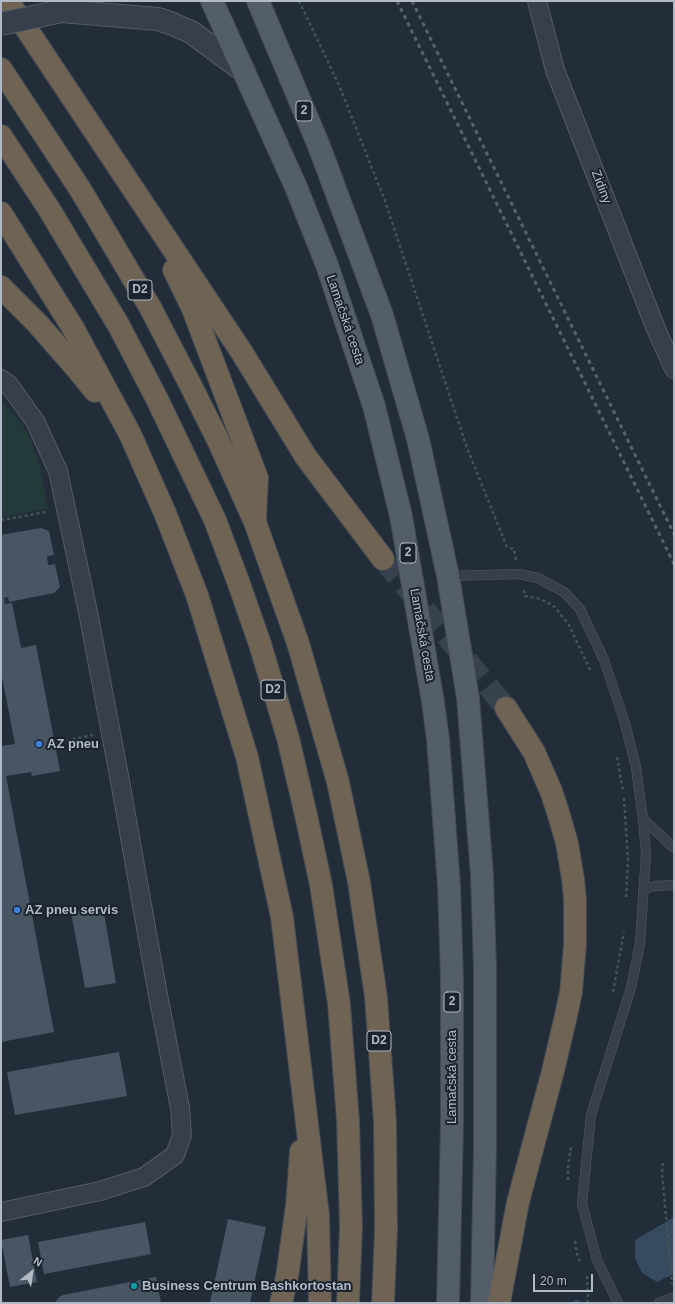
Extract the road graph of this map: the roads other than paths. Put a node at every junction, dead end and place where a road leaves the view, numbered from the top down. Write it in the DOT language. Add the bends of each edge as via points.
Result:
graph roads {
  1 [pos="8,1"];
  2 [pos="88,1"];
  3 [pos="212,1"];
  4 [pos="258,1"];
  5 [pos="537,1"];
  6 [pos="61,11"];
  7 [pos="1,24"];
  8 [pos="1,70"];
  9 [pos="244,71"];
  10 [pos="1,136"];
  11 [pos="135,190"];
  12 [pos="1,213"];
  13 [pos="1,287"];
  14 [pos="674,369"];
  15 [pos="1,379"];
  16 [pos="130,434"];
  17 [pos="255,522"];
  18 [pos="384,558"];
  19 [pos="448,576"];
  20 [pos="506,708"];
  21 [pos="643,819"];
  22 [pos="674,848"];
  23 [pos="674,885"];
  24 [pos="644,890"];
  25 [pos="301,1082"];
  26 [pos="1,1212"];
  27 [pos="674,1297"];
  28 [pos="281,1303"];
  29 [pos="320,1303"];
  30 [pos="348,1303"];
  31 [pos="383,1303"];
  32 [pos="448,1303"];
  33 [pos="482,1303"];
  34 [pos="499,1303"];
  35 [pos="618,1303"];
  36 [pos="659,1303"];
  1 -- 11 [label="highway"];
  2 -- 6 [label="street"];
  3 -- 9 [label="main road, Lamačská cesta / 2"];
  4 -- 19 [label="main road, 2" via="319,146 382,315 418,439"];
  5 -- 14 [label="street, Zidiny" via="555,70"];
  6 -- 7 [label="street, bridge"];
  6 -- 9 [label="street" via="158,19 191,32"];
  8 -- 17 [label="highway, D2" via="80,190 150,307 218,440"];
  9 -- 32 [label="main road, Lamačská cesta / 2" via="296,187 327,265 374,406 401,516 422,632 438,739 451,924 452,1124"];
  10 -- 30 [label="highway, D2" via="49,209 119,326 187,459 215,520 238,581 288,738 321,886 339,1004 348,1120 351,1219"];
  11 -- 17 [label="highway" via="193,309 257,478"];
  11 -- 18 [label="highway" via="242,351 306,457"];
  12 -- 16 [label="highway" via="73,328"];
  13 -- 16 [label="highway" via="37,323"];
  15 -- 26 [label="street" via="9,384 35,421 58,471 120,780 156,988 180,1108 182,1134 175,1155 144,1178 100,1191"];
  16 -- 25 [label="highway" via="197,595 248,757 282,917"];
  17 -- 31 [label="highway, D2" via="298,643 316,703 338,782 359,882 376,997 385,1122 386,1230"];
  19 -- 21 [label="lane" via="519,574 538,578 564,592 580,609 604,660 624,720 636,767"];
  19 -- 33 [label="main road, 2" via="468,698 482,875 485,1132"];
  20 -- 34 [label="highway" via="534,752 558,812 573,879 575,945 571,992 518,1202"];
  21 -- 22 [label="lane"];
  21 -- 24 [label="lane" via="646,854"];
  23 -- 24 [label="lane" via="655,886"];
  24 -- 35 [label="lane" via="640,943 631,988 591,1115 582,1204 597,1260"];
  25 -- 28 [label="highway" via="297,1205"];
  25 -- 29 [label="highway" via="318,1215"];
  27 -- 36 [label="lane"];
}
